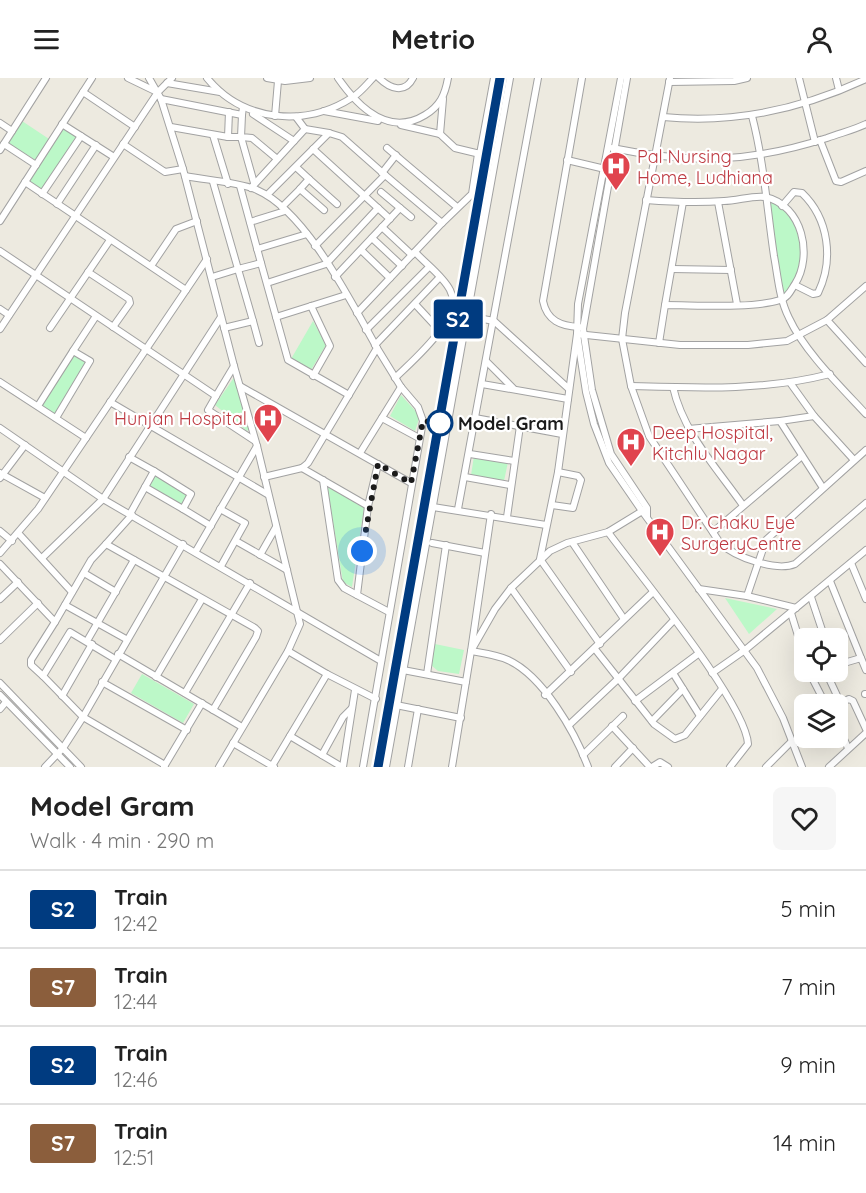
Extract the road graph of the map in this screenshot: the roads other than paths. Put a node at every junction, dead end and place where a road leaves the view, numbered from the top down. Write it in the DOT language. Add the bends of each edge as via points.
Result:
graph roads {
  1 [pos="46,78"];
  2 [pos="92,78"];
  3 [pos="128,78"];
  4 [pos="149,78"];
  5 [pos="207,78"];
  6 [pos="267,78"];
  7 [pos="307,78"];
  8 [pos="348,78"];
  9 [pos="373,78"];
  10 [pos="379,78"];
  11 [pos="413,78"];
  12 [pos="448,78"];
  13 [pos="494,78"];
  14 [pos="510,78"];
  15 [pos="538,78"];
  16 [pos="582,78"];
  17 [pos="621,78"];
  18 [pos="627,78"];
  19 [pos="747,78"];
  20 [pos="799,78"];
  21 [pos="836,78"];
  22 [pos="866,79"];
  23 [pos="669,80"];
  24 [pos="170,81"];
  25 [pos="278,81"];
  26 [pos="340,81"];
  27 [pos="839,90"];
  28 [pos="83,92"];
  29 [pos="158,92"];
  30 [pos="222,93"];
  31 [pos="354,97"];
  32 [pos="443,97"];
  33 [pos="161,99"];
  34 [pos="805,102"];
  35 [pos="244,110"];
  36 [pos="324,111"];
  37 [pos="229,112"];
  38 [pos="275,116"];
  39 [pos="752,116"];
  40 [pos="296,117"];
  41 [pos="663,117"];
  42 [pos="388,122"];
  43 [pos="0,123"];
  44 [pos="62,124"];
  45 [pos="866,124"];
  46 [pos="401,125"];
  47 [pos="135,127"];
  48 [pos="171,127"];
  49 [pos="305,129"];
  50 [pos="12,131"];
  51 [pos="329,133"];
  52 [pos="440,134"];
  53 [pos="213,135"];
  54 [pos="81,136"];
  55 [pos="228,137"];
  56 [pos="241,137"];
  57 [pos="294,141"];
  58 [pos="818,141"];
  59 [pos="123,144"];
  60 [pos="96,145"];
  61 [pos="2,147"];
  62 [pos="313,148"];
  63 [pos="387,148"];
  64 [pos="612,148"];
  65 [pos="478,154"];
  66 [pos="396,155"];
  67 [pos="762,155"];
  68 [pos="114,157"];
  69 [pos="276,158"];
  70 [pos="655,158"];
  71 [pos="567,160"];
  72 [pos="36,165"];
  73 [pos="296,167"];
  74 [pos="605,169"];
  75 [pos="866,171"];
  76 [pos="184,173"];
  77 [pos="383,174"];
  78 [pos="309,179"];
  79 [pos="24,182"];
  80 [pos="213,182"];
  81 [pos="228,184"];
  82 [pos="253,185"];
  83 [pos="240,186"];
  84 [pos="300,189"];
  85 [pos="381,192"];
  86 [pos="42,194"];
  87 [pos="267,195"];
  88 [pos="364,196"];
  89 [pos="765,197"];
  90 [pos="646,200"];
  91 [pos="718,201"];
  92 [pos="683,202"];
  93 [pos="57,204"];
  94 [pos="337,204"];
  95 [pos="782,206"];
  96 [pos="457,207"];
  97 [pos="378,208"];
  98 [pos="400,208"];
  99 [pos="284,209"];
  100 [pos="324,210"];
  101 [pos="76,216"];
  102 [pos="411,217"];
  103 [pos="390,219"];
  104 [pos="0,221"];
  105 [pos="197,221"];
  106 [pos="250,222"];
  107 [pos="442,223"];
  108 [pos="382,227"];
  109 [pos="307,234"];
  110 [pos="372,238"];
  111 [pos="110,240"];
  112 [pos="315,246"];
  113 [pos="257,249"];
  114 [pos="361,250"];
  115 [pos="0,251"];
  116 [pos="413,254"];
  117 [pos="207,259"];
  118 [pos="261,263"];
  119 [pos="326,264"];
  120 [pos="151,266"];
  121 [pos="402,266"];
  122 [pos="429,267"];
  123 [pos="238,269"];
  124 [pos="672,269"];
  125 [pos="730,270"];
  126 [pos="88,272"];
  127 [pos="35,275"];
  128 [pos="335,277"];
  129 [pos="212,278"];
  130 [pos="390,278"];
  131 [pos="439,278"];
  132 [pos="267,283"];
  133 [pos="795,285"];
  134 [pos="866,286"];
  135 [pos="186,290"];
  136 [pos="346,295"];
  137 [pos="70,298"];
  138 [pos="781,300"];
  139 [pos="415,304"];
  140 [pos="737,304"];
  141 [pos="665,305"];
  142 [pos="311,306"];
  143 [pos="0,309"];
  144 [pos="357,313"];
  145 [pos="9,315"];
  146 [pos="96,316"];
  147 [pos="467,316"];
  148 [pos="221,317"];
  149 [pos="276,317"];
  150 [pos="827,320"];
  151 [pos="253,321"];
  152 [pos="494,321"];
  153 [pos="112,327"];
  154 [pos="0,328"];
  155 [pos="50,328"];
  156 [pos="224,328"];
  157 [pos="366,330"];
  158 [pos="580,331"];
  159 [pos="441,332"];
  160 [pos="801,336"];
  161 [pos="622,339"];
  162 [pos="259,343"];
  163 [pos="659,343"];
  164 [pos="376,346"];
  165 [pos="147,350"];
  166 [pos="73,351"];
  167 [pos="486,361"];
  168 [pos="866,363"];
  169 [pos="234,366"];
  170 [pos="830,374"];
  171 [pos="183,375"];
  172 [pos="313,376"];
  173 [pos="396,378"];
  174 [pos="0,382"];
  175 [pos="482,384"];
  176 [pos="791,384"];
  177 [pos="240,386"];
  178 [pos="631,386"];
  179 [pos="401,387"];
  180 [pos="673,387"];
  181 [pos="513,388"];
  182 [pos="569,389"];
  183 [pos="349,395"];
  184 [pos="216,396"];
  185 [pos="568,399"];
  186 [pos="110,402"];
  187 [pos="38,406"];
  188 [pos="866,414"];
  189 [pos="814,416"];
  190 [pos="56,418"];
  191 [pos="382,418"];
  192 [pos="476,418"];
  193 [pos="780,421"];
  194 [pos="149,425"];
  195 [pos="520,426"];
  196 [pos="0,428"];
  197 [pos="688,429"];
  198 [pos="325,434"];
  199 [pos="562,434"];
  200 [pos="86,438"];
  201 [pos="419,438"];
  202 [pos="256,443"];
  203 [pos="24,445"];
  204 [pos="866,450"];
  205 [pos="360,453"];
  206 [pos="470,454"];
  207 [pos="801,456"];
  208 [pos="129,457"];
  209 [pos="854,460"];
  210 [pos="514,461"];
  211 [pos="378,464"];
  212 [pos="302,468"];
  213 [pos="154,471"];
  214 [pos="62,472"];
  215 [pos="558,472"];
  216 [pos="1,475"];
  217 [pos="239,477"];
  218 [pos="264,477"];
  219 [pos="465,477"];
  220 [pos="323,480"];
  221 [pos="411,483"];
  222 [pos="510,485"];
  223 [pos="145,487"];
  224 [pos="823,488"];
  225 [pos="267,494"];
  226 [pos="45,498"];
  227 [pos="103,499"];
  228 [pos="866,503"];
  229 [pos="742,504"];
  230 [pos="552,505"];
  231 [pos="368,506"];
  232 [pos="433,507"];
  233 [pos="183,509"];
  234 [pos="220,509"];
  235 [pos="458,509"];
  236 [pos="645,512"];
  237 [pos="491,514"];
  238 [pos="131,515"];
  239 [pos="507,517"];
  240 [pos="546,525"];
  241 [pos="211,526"];
  242 [pos="276,526"];
  243 [pos="0,531"];
  244 [pos="608,532"];
  245 [pos="713,532"];
  246 [pos="19,534"];
  247 [pos="12,541"];
  248 [pos="236,541"];
  249 [pos="572,542"];
  250 [pos="432,543"];
  251 [pos="106,544"];
  252 [pos="183,544"];
  253 [pos="446,545"];
  254 [pos="866,550"];
  255 [pos="196,552"];
  256 [pos="0,553"];
  257 [pos="485,553"];
  258 [pos="260,555"];
  259 [pos="42,558"];
  260 [pos="134,560"];
  261 [pos="540,560"];
  262 [pos="758,561"];
  263 [pos="851,563"];
  264 [pos="0,564"];
  265 [pos="221,566"];
  266 [pos="287,570"];
  267 [pos="84,573"];
  268 [pos="164,577"];
  269 [pos="830,581"];
  270 [pos="18,582"];
  271 [pos="250,583"];
  272 [pos="511,588"];
  273 [pos="699,589"];
  274 [pos="72,592"];
  275 [pos="116,592"];
  276 [pos="653,592"];
  277 [pos="357,595"];
  278 [pos="747,596"];
  279 [pos="811,597"];
  280 [pos="0,598"];
  281 [pos="866,598"];
  282 [pos="202,599"];
  283 [pos="38,603"];
  284 [pos="65,605"];
  285 [pos="297,611"];
  286 [pos="794,611"];
  287 [pos="389,612"];
  288 [pos="231,615"];
  289 [pos="624,619"];
  290 [pos="674,620"];
  291 [pos="55,622"];
  292 [pos="97,623"];
  293 [pos="798,628"];
  294 [pos="821,628"];
  295 [pos="126,639"];
  296 [pos="0,640"];
  297 [pos="89,642"];
  298 [pos="600,644"];
  299 [pos="594,649"];
  300 [pos="746,650"];
  301 [pos="288,651"];
  302 [pos="471,651"];
  303 [pos="698,654"];
  304 [pos="116,656"];
  305 [pos="861,658"];
  306 [pos="381,661"];
  307 [pos="848,662"];
  308 [pos="403,670"];
  309 [pos="866,670"];
  310 [pos="571,672"];
  311 [pos="673,673"];
  312 [pos="712,673"];
  313 [pos="327,674"];
  314 [pos="427,674"];
  315 [pos="43,676"];
  316 [pos="156,677"];
  317 [pos="619,678"];
  318 [pos="102,682"];
  319 [pos="466,682"];
  320 [pos="0,683"];
  321 [pos="683,689"];
  322 [pos="722,689"];
  323 [pos="355,690"];
  324 [pos="185,693"];
  325 [pos="0,695"];
  326 [pos="545,695"];
  327 [pos="62,696"];
  328 [pos="376,699"];
  329 [pos="635,701"];
  330 [pos="848,701"];
  331 [pos="6,702"];
  332 [pos="202,703"];
  333 [pos="396,705"];
  334 [pos="352,708"];
  335 [pos="0,709"];
  336 [pos="418,709"];
  337 [pos="213,710"];
  338 [pos="623,716"];
  339 [pos="700,716"];
  340 [pos="83,717"];
  341 [pos="461,718"];
  342 [pos="652,721"];
  343 [pos="569,725"];
  344 [pos="612,726"];
  345 [pos="242,727"];
  346 [pos="187,730"];
  347 [pos="866,731"];
  348 [pos="290,736"];
  349 [pos="792,741"];
  350 [pos="233,743"];
  351 [pos="63,748"];
  352 [pos="633,748"];
  353 [pos="848,748"];
  354 [pos="57,754"];
  355 [pos="583,754"];
  356 [pos="322,755"];
  357 [pos="164,766"];
  358 [pos="273,766"];
  359 [pos="45,767"];
  360 [pos="70,767"];
  361 [pos="81,767"];
  362 [pos="219,767"];
  363 [pos="343,767"];
  364 [pos="363,767"];
  365 [pos="386,767"];
  366 [pos="408,767"];
  367 [pos="452,767"];
  368 [pos="588,767"];
  369 [pos="615,767"];
  370 [pos="651,767"];
  371 [pos="668,767"];
  372 [pos="730,767"];
  373 [pos="766,767"];
  374 [pos="802,767"];
  375 [pos="829,767"];
  1 -- 50 [label="street"];
  2 -- 28 [label="street"];
  3 -- 29 [label="street"];
  4 -- 29 [label="street"];
  5 -- 30 [label="street"];
  6 -- 25 [label="street"];
  7 -- 25 [label="street"];
  8 -- 26 [label="street"];
  9 -- 31 [label="street"];
  10 -- 11 [label="street" via="400,89"];
  12 -- 32 [label="street"];
  13 -- 65 [label="street" via="483,146"];
  14 -- 147 [label="street"];
  15 -- 152 [label="street"];
  16 -- 71 [label="street"];
  17 -- 64 [label="street"];
  18 -- 64 [label="street"];
  19 -- 23 [label="street"];
  20 -- 34 [label="street"];
  21 -- 27 [label="street"];
  22 -- 27 [label="street"];
  23 -- 41 [label="street"];
  24 -- 29 [label="street"];
  24 -- 30 [label="street"];
  25 -- 38 [label="street"];
  26 -- 31 [label="street"];
  27 -- 34 [label="street"];
  28 -- 44 [label="street"];
  28 -- 47 [label="street"];
  29 -- 33 [label="street"];
  29 -- 47 [label="street"];
  30 -- 35 [label="street"];
  31 -- 36 [label="street"];
  31 -- 42 [label="street" via="374,116"];
  32 -- 46 [label="street" via="430,112"];
  32 -- 52 [label="street"];
  33 -- 37 [label="street"];
  33 -- 48 [label="street"];
  34 -- 39 [label="street"];
  34 -- 58 [label="street"];
  35 -- 37 [label="street"];
  35 -- 38 [label="street"];
  35 -- 56 [label="street"];
  35 -- 57 [label="street"];
  36 -- 40 [label="street"];
  36 -- 42 [label="street"];
  37 -- 55 [label="street"];
  38 -- 40 [label="street"];
  39 -- 41 [label="street"];
  39 -- 67 [label="street"];
  40 -- 49 [label="street"];
  41 -- 70 [label="street"];
  42 -- 46 [label="street"];
  43 -- 50 [label="street"];
  44 -- 54 [label="street"];
  44 -- 72 [label="street"];
  45 -- 58 [label="street"];
  46 -- 52 [label="street"];
  47 -- 59 [label="street"];
  48 -- 53 [label="street"];
  48 -- 76 [label="street"];
  49 -- 51 [label="street"];
  49 -- 57 [label="street"];
  50 -- 61 [label="street"];
  51 -- 62 [label="street"];
  51 -- 77 [label="street" via="342,137"];
  52 -- 65 [label="street" via="454,148"];
  53 -- 55 [label="street"];
  53 -- 81 [label="street"];
  54 -- 60 [label="street"];
  54 -- 86 [label="street"];
  55 -- 56 [label="street"];
  56 -- 69 [label="street" via="252,138"];
  56 -- 82 [label="street"];
  57 -- 69 [label="street"];
  58 -- 67 [label="street"];
  58 -- 75 [label="street" via="836,181"];
  59 -- 68 [label="street"];
  59 -- 76 [label="street" via="165,172"];
  60 -- 68 [label="street"];
  60 -- 93 [label="street"];
  61 -- 72 [label="street"];
  62 -- 73 [label="street"];
  62 -- 88 [label="street"];
  63 -- 66 [label="street"];
  64 -- 70 [label="street"];
  64 -- 74 [label="street"];
  64 -- 158 [label="street"];
  65 -- 96 [label="street" via="472,194"];
  66 -- 77 [label="street"];
  66 -- 96 [label="street"];
  67 -- 70 [label="street" via="708,160"];
  67 -- 89 [label="street"];
  68 -- 101 [label="street"];
  69 -- 82 [label="street"];
  70 -- 90 [label="street"];
  71 -- 74 [label="street"];
  71 -- 158 [label="street" via="543,301 555,322"];
  72 -- 79 [label="street"];
  73 -- 78 [label="street"];
  73 -- 87 [label="street"];
  74 -- 158 [label="street" via="578,304"];
  76 -- 80 [label="street"];
  76 -- 105 [label="street"];
  77 -- 88 [label="street"];
  77 -- 107 [label="street"];
  78 -- 84 [label="street"];
  78 -- 94 [label="street"];
  79 -- 86 [label="street"];
  79 -- 104 [label="street"];
  80 -- 81 [label="street"];
  80 -- 123 [label="street"];
  81 -- 83 [label="street"];
  82 -- 83 [label="street"];
  82 -- 87 [label="street"];
  83 -- 106 [label="street"];
  84 -- 99 [label="street"];
  84 -- 100 [label="street"];
  85 -- 98 [label="street"];
  86 -- 93 [label="street"];
  87 -- 99 [label="street"];
  88 -- 97 [label="street"];
  88 -- 112 [label="street"];
  89 -- 91 [label="street"];
  89 -- 95 [label="street"];
  89 -- 138 [label="street"];
  90 -- 92 [label="street"];
  90 -- 161 [label="street"];
  91 -- 92 [label="street"];
  91 -- 125 [label="street"];
  92 -- 124 [label="street"];
  93 -- 101 [label="street"];
  95 -- 133 [label="street" via="800,230 804,245 805,264"];
  95 -- 133 [label="street" via="794,192 802,193 817,214 826,237 826,271 818,293"];
  96 -- 107 [label="street"];
  97 -- 103 [label="street"];
  97 -- 119 [label="street"];
  98 -- 102 [label="street"];
  98 -- 103 [label="street"];
  99 -- 106 [label="street"];
  99 -- 109 [label="street"];
  101 -- 111 [label="street"];
  101 -- 127 [label="street"];
  103 -- 108 [label="street"];
  105 -- 117 [label="street"];
  105 -- 120 [label="street" via="176,229"];
  106 -- 113 [label="street"];
  107 -- 116 [label="street"];
  108 -- 110 [label="street"];
  108 -- 116 [label="street"];
  109 -- 112 [label="street"];
  109 -- 113 [label="street"];
  110 -- 114 [label="street"];
  110 -- 121 [label="street"];
  111 -- 120 [label="street"];
  111 -- 126 [label="street"];
  112 -- 119 [label="street"];
  113 -- 118 [label="street"];
  114 -- 128 [label="street"];
  114 -- 130 [label="street"];
  115 -- 127 [label="street"];
  116 -- 121 [label="street"];
  116 -- 122 [label="street"];
  117 -- 129 [label="street"];
  117 -- 135 [label="street"];
  118 -- 123 [label="street"];
  118 -- 132 [label="street"];
  119 -- 128 [label="street"];
  119 -- 132 [label="street"];
  120 -- 135 [label="street"];
  121 -- 130 [label="street"];
  122 -- 131 [label="street"];
  122 -- 157 [label="street"];
  123 -- 129 [label="street"];
  123 -- 151 [label="street"];
  124 -- 125 [label="street"];
  124 -- 141 [label="street"];
  125 -- 140 [label="street"];
  126 -- 137 [label="street"];
  126 -- 153 [label="street" via="129,298 130,303"];
  127 -- 137 [label="street"];
  127 -- 145 [label="street"];
  128 -- 136 [label="street"];
  129 -- 148 [label="street"];
  130 -- 144 [label="street"];
  131 -- 139 [label="street"];
  131 -- 159 [label="street" via="453,297"];
  132 -- 149 [label="street"];
  133 -- 138 [label="street"];
  134 -- 150 [label="street"];
  135 -- 165 [label="street"];
  136 -- 142 [label="street"];
  136 -- 144 [label="street"];
  137 -- 146 [label="street"];
  137 -- 155 [label="street"];
  138 -- 140 [label="street"];
  138 -- 160 [label="street"];
  139 -- 159 [label="street"];
  139 -- 164 [label="street"];
  140 -- 141 [label="street"];
  141 -- 163 [label="street"];
  142 -- 149 [label="street"];
  142 -- 172 [label="street" via="330,346"];
  143 -- 145 [label="street"];
  144 -- 157 [label="street"];
  145 -- 154 [label="street"];
  146 -- 153 [label="street"];
  146 -- 166 [label="street"];
  147 -- 152 [label="street"];
  147 -- 232 [label="street"];
  148 -- 156 [label="street"];
  148 -- 171 [label="street"];
  149 -- 172 [label="street" via="288,360"];
  150 -- 160 [label="street"];
  150 -- 168 [label="street"];
  151 -- 156 [label="street"];
  151 -- 162 [label="street"];
  152 -- 167 [label="street"];
  152 -- 182 [label="street"];
  153 -- 165 [label="street"];
  156 -- 169 [label="street"];
  157 -- 164 [label="street"];
  158 -- 161 [label="street"];
  158 -- 182 [label="street"];
  158 -- 236 [label="street" via="598,416 611,454"];
  159 -- 173 [label="street"];
  160 -- 163 [label="street" via="748,345"];
  160 -- 170 [label="street"];
  161 -- 163 [label="street"];
  161 -- 178 [label="street"];
  164 -- 173 [label="street"];
  164 -- 183 [label="street"];
  165 -- 171 [label="street"];
  165 -- 186 [label="street"];
  166 -- 187 [label="street"];
  166 -- 190 [label="street" via="91,363"];
  167 -- 175 [label="street"];
  167 -- 181 [label="street"];
  169 -- 177 [label="street"];
  169 -- 184 [label="street"];
  170 -- 176 [label="street"];
  170 -- 188 [label="street"];
  171 -- 184 [label="street"];
  171 -- 194 [label="street"];
  172 -- 183 [label="street"];
  173 -- 179 [label="street"];
  174 -- 187 [label="street"];
  175 -- 181 [label="street"];
  175 -- 192 [label="street"];
  176 -- 180 [label="street"];
  176 -- 189 [label="street"];
  177 -- 198 [label="street"];
  177 -- 202 [label="street"];
  178 -- 180 [label="street"];
  178 -- 245 [label="street" via="655,447"];
  179 -- 191 [label="street"];
  179 -- 201 [label="street" via="422,416"];
  180 -- 197 [label="street"];
  181 -- 185 [label="street"];
  182 -- 185 [label="street"];
  183 -- 198 [label="street"];
  184 -- 202 [label="street" via="208,410"];
  185 -- 199 [label="street"];
  186 -- 194 [label="street"];
  186 -- 200 [label="street"];
  187 -- 190 [label="street"];
  189 -- 193 [label="street"];
  189 -- 209 [label="street"];
  190 -- 200 [label="street"];
  191 -- 201 [label="street"];
  191 -- 205 [label="street"];
  192 -- 195 [label="street"];
  192 -- 206 [label="street"];
  193 -- 197 [label="street"];
  193 -- 207 [label="street"];
  194 -- 208 [label="street"];
  194 -- 217 [label="street"];
  195 -- 199 [label="street"];
  195 -- 210 [label="street"];
  196 -- 203 [label="street"];
  197 -- 229 [label="street"];
  198 -- 205 [label="street"];
  198 -- 212 [label="street"];
  199 -- 215 [label="street"];
  200 -- 214 [label="street"];
  201 -- 221 [label="street"];
  202 -- 217 [label="street"];
  202 -- 218 [label="street"];
  203 -- 214 [label="street"];
  203 -- 216 [label="street"];
  204 -- 209 [label="street"];
  205 -- 211 [label="street"];
  206 -- 210 [label="street"];
  206 -- 219 [label="street"];
  207 -- 224 [label="street"];
  207 -- 229 [label="street"];
  208 -- 213 [label="street"];
  208 -- 227 [label="street"];
  209 -- 224 [label="street"];
  210 -- 222 [label="street"];
  211 -- 221 [label="street"];
  211 -- 231 [label="street"];
  212 -- 218 [label="street"];
  212 -- 220 [label="street"];
  213 -- 223 [label="street"];
  213 -- 233 [label="street" via="191,493"];
  214 -- 226 [label="street"];
  214 -- 227 [label="street"];
  215 -- 230 [label="street"];
  215 -- 230 [label="street" via="581,480 573,508"];
  216 -- 226 [label="street"];
  217 -- 225 [label="street"];
  217 -- 234 [label="street"];
  218 -- 225 [label="street"];
  219 -- 222 [label="street"];
  219 -- 235 [label="street"];
  220 -- 231 [label="street"];
  220 -- 277 [label="street" via="338,580"];
  221 -- 287 [label="street"];
  222 -- 239 [label="street"];
  223 -- 233 [label="street"];
  223 -- 238 [label="street"];
  224 -- 262 [label="street" via="769,536"];
  225 -- 242 [label="street"];
  226 -- 246 [label="street"];
  227 -- 238 [label="street"];
  227 -- 259 [label="street"];
  228 -- 262 [label="street" via="795,564 782,567"];
  229 -- 245 [label="street"];
  230 -- 240 [label="street"];
  231 -- 277 [label="street"];
  232 -- 235 [label="street"];
  232 -- 308 [label="street"];
  233 -- 241 [label="street"];
  234 -- 241 [label="street"];
  234 -- 248 [label="street" via="245,523"];
  235 -- 237 [label="street"];
  236 -- 244 [label="street"];
  236 -- 273 [label="street"];
  237 -- 239 [label="street"];
  237 -- 257 [label="street"];
  238 -- 251 [label="street"];
  238 -- 252 [label="street"];
  239 -- 240 [label="street"];
  240 -- 261 [label="street"];
  241 -- 255 [label="street"];
  242 -- 258 [label="street"];
  242 -- 266 [label="street"];
  243 -- 247 [label="street"];
  244 -- 249 [label="street"];
  244 -- 276 [label="street"];
  245 -- 262 [label="street" via="728,550"];
  246 -- 247 [label="street"];
  246 -- 259 [label="street"];
  247 -- 256 [label="street"];
  248 -- 258 [label="street"];
  248 -- 265 [label="street"];
  249 -- 261 [label="street"];
  249 -- 289 [label="street"];
  250 -- 253 [label="street"];
  251 -- 260 [label="street"];
  251 -- 267 [label="street"];
  252 -- 255 [label="street"];
  252 -- 268 [label="street"];
  253 -- 257 [label="street"];
  253 -- 314 [label="street"];
  254 -- 263 [label="street"];
  255 -- 265 [label="street"];
  257 -- 302 [label="street"];
  258 -- 266 [label="street"];
  259 -- 274 [label="street"];
  260 -- 268 [label="street"];
  260 -- 275 [label="street"];
  261 -- 272 [label="street"];
  261 -- 298 [label="street"];
  262 -- 278 [label="street"];
  263 -- 269 [label="street"];
  263 -- 281 [label="street"];
  264 -- 270 [label="street"];
  265 -- 271 [label="street"];
  266 -- 285 [label="street"];
  267 -- 274 [label="street"];
  267 -- 275 [label="street"];
  268 -- 282 [label="street"];
  268 -- 295 [label="street"];
  269 -- 279 [label="street"];
  269 -- 305 [label="street"];
  270 -- 280 [label="street"];
  270 -- 283 [label="street"];
  271 -- 285 [label="street"];
  271 -- 288 [label="street"];
  272 -- 302 [label="street" via="485,623"];
  272 -- 310 [label="street"];
  273 -- 278 [label="street"];
  273 -- 300 [label="street"];
  274 -- 284 [label="street"];
  275 -- 292 [label="street"];
  276 -- 289 [label="street"];
  276 -- 290 [label="street"];
  277 -- 287 [label="street"];
  278 -- 286 [label="street"];
  279 -- 286 [label="street"];
  279 -- 294 [label="street"];
  282 -- 288 [label="street"];
  282 -- 316 [label="street"];
  283 -- 291 [label="street"];
  283 -- 296 [label="street"];
  284 -- 291 [label="street"];
  284 -- 292 [label="street"];
  285 -- 301 [label="street" via="300,627"];
  285 -- 306 [label="street"];
  286 -- 293 [label="street"];
  286 -- 300 [label="street"];
  287 -- 306 [label="street"];
  288 -- 324 [label="street"];
  288 -- 337 [label="street" via="258,631"];
  289 -- 298 [label="street"];
  290 -- 303 [label="street"];
  290 -- 317 [label="street"];
  291 -- 315 [label="street" via="31,660"];
  292 -- 295 [label="street"];
  292 -- 297 [label="street"];
  295 -- 304 [label="street"];
  297 -- 304 [label="street"];
  297 -- 315 [label="street" via="70,632"];
  297 -- 327 [label="street"];
  298 -- 299 [label="street"];
  299 -- 310 [label="street"];
  299 -- 317 [label="street"];
  300 -- 312 [label="street"];
  300 -- 349 [label="street"];
  301 -- 313 [label="street"];
  301 -- 345 [label="street"];
  302 -- 319 [label="street"];
  302 -- 326 [label="street" via="515,664"];
  303 -- 311 [label="street"];
  303 -- 312 [label="street"];
  304 -- 316 [label="street"];
  304 -- 318 [label="street"];
  305 -- 307 [label="street"];
  305 -- 309 [label="street"];
  306 -- 328 [label="street"];
  308 -- 314 [label="street"];
  308 -- 333 [label="street"];
  310 -- 326 [label="street"];
  311 -- 321 [label="street"];
  311 -- 329 [label="street"];
  312 -- 322 [label="street"];
  313 -- 323 [label="street"];
  313 -- 348 [label="street"];
  314 -- 319 [label="street"];
  315 -- 327 [label="street"];
  316 -- 324 [label="street"];
  317 -- 329 [label="street"];
  317 -- 343 [label="street"];
  318 -- 340 [label="street"];
  318 -- 346 [label="street"];
  319 -- 341 [label="street"];
  320 -- 351 [label="street"];
  321 -- 339 [label="street"];
  321 -- 342 [label="street"];
  322 -- 339 [label="street"];
  322 -- 372 [label="street" via="744,723 748,740 747,748"];
  323 -- 328 [label="street"];
  323 -- 334 [label="street"];
  324 -- 332 [label="street"];
  325 -- 331 [label="street"];
  326 -- 343 [label="street"];
  327 -- 340 [label="street"];
  328 -- 364 [label="street"];
  329 -- 342 [label="street"];
  330 -- 347 [label="street" via="853,700"];
  331 -- 335 [label="street"];
  331 -- 354 [label="street"];
  332 -- 337 [label="street"];
  332 -- 346 [label="street"];
  333 -- 336 [label="street"];
  333 -- 365 [label="street"];
  334 -- 356 [label="street"];
  334 -- 363 [label="street"];
  336 -- 341 [label="street"];
  336 -- 366 [label="street"];
  337 -- 345 [label="street"];
  338 -- 344 [label="street"];
  339 -- 342 [label="street" via="679,739"];
  340 -- 351 [label="street"];
  340 -- 357 [label="street"];
  341 -- 367 [label="street"];
  343 -- 355 [label="street"];
  344 -- 352 [label="street"];
  344 -- 355 [label="street"];
  345 -- 350 [label="street"];
  346 -- 357 [label="street"];
  347 -- 353 [label="street"];
  348 -- 356 [label="street"];
  348 -- 358 [label="street"];
  349 -- 373 [label="street"];
  349 -- 374 [label="street"];
  350 -- 358 [label="street"];
  350 -- 362 [label="street"];
  351 -- 354 [label="street"];
  351 -- 361 [label="street"];
  352 -- 369 [label="street"];
  352 -- 370 [label="street"];
  353 -- 375 [label="street"];
  354 -- 359 [label="street"];
  354 -- 360 [label="street"];
  355 -- 368 [label="street"];
  356 -- 363 [label="street"];
  370 -- 371 [label="street" via="660,762"];
}
